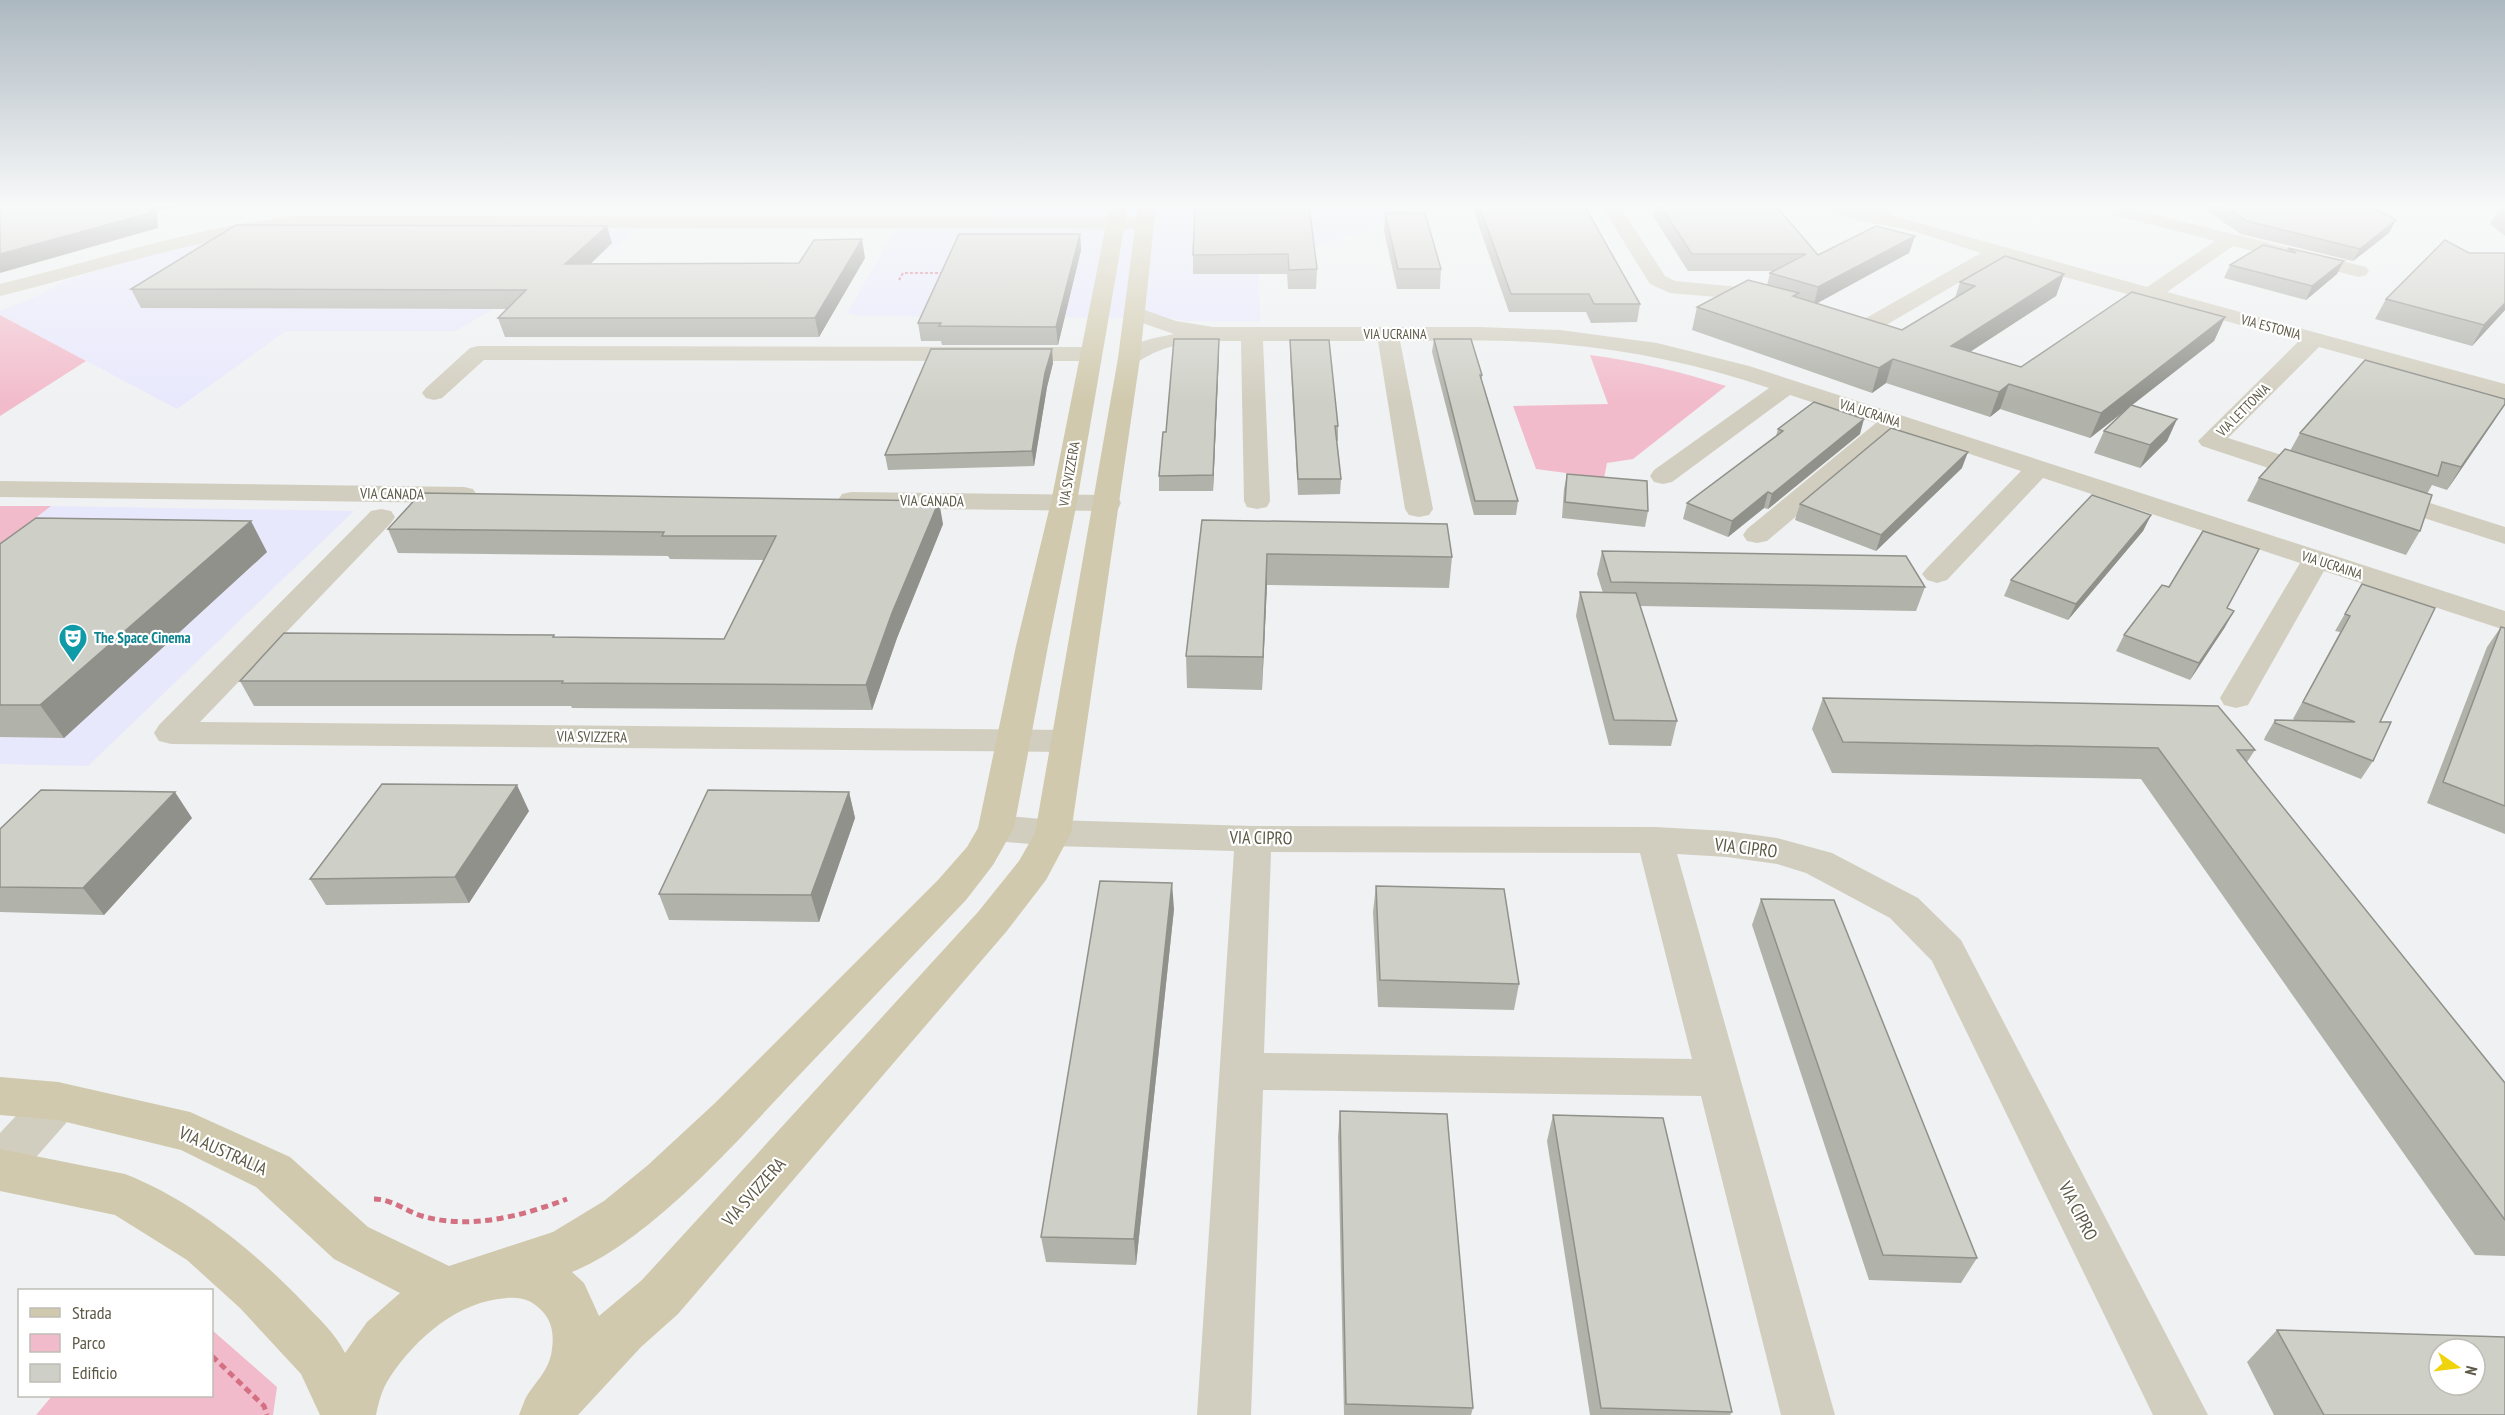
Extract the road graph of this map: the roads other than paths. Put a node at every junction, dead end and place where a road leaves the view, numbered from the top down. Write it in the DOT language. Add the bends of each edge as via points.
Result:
graph roads {
  1 [pos="69,271"];
  2 [pos="1115,271"];
  3 [pos="1134,271"];
  4 [pos="1652,271"];
  5 [pos="1964,271"];
  6 [pos="2066,271"];
  7 [pos="2183,271"];
  8 [pos="0,290"];
  9 [pos="2150,294"];
  10 [pos="1790,306"];
  11 [pos="1812,313"];
  12 [pos="1136,314"];
  13 [pos="1212,334"];
  14 [pos="1252,334"];
  15 [pos="1388,334"];
  16 [pos="2314,339"];
  17 [pos="1091,354"];
  18 [pos="1129,358"];
  19 [pos="1787,386"];
  20 [pos="2505,391"];
  21 [pos="434,393"];
  22 [pos="1894,421"];
  23 [pos="2039,468"];
  24 [pos="1663,476"];
  25 [pos="0,489"];
  26 [pos="486,495"];
  27 [pos="828,499"];
  28 [pos="1257,501"];
  29 [pos="1064,502"];
  30 [pos="1107,503"];
  31 [pos="1419,509"];
  32 [pos="381,517"];
  33 [pos="1757,535"];
  34 [pos="2505,536"];
  35 [pos="2316,560"];
  36 [pos="1937,574"];
  37 [pos="2505,621"];
  38 [pos="2236,698"];
  39 [pos="1014,741"];
  40 [pos="1067,741"];
  41 [pos="996,828"];
  42 [pos="1053,833"];
  43 [pos="1253,839"];
  44 [pos="1655,840"];
  45 [pos="1241,1071"];
  46 [pos="1717,1078"];
  47 [pos="0,1096"];
  48 [pos="58,1101"];
  49 [pos="0,1165"];
  50 [pos="0,1170"];
  51 [pos="466,1284"];
  52 [pos="555,1402"];
  53 [pos="349,1415"];
  54 [pos="1224,1415"];
  55 [pos="1808,1415"];
  56 [pos="2181,1415"];
  1 -- 8 [label="street"];
  2 -- 17 [label="main road, VIA SVIZZERA"];
  3 -- 12 [label="main road, VIA SVIZZERA"];
  4 -- 10 [label="street" via="1662,284 1670,287 1739,293"];
  5 -- 11 [label="street" via="1873,323 1845,324"];
  6 -- 9 [label="street, VIA ESTONIA"];
  7 -- 9 [label="street"];
  9 -- 16 [label="street, VIA ESTONIA"];
  12 -- 13 [label="street, VIA UCRAINA" via="1171,327"];
  12 -- 18 [label="main road, VIA SVIZZERA"];
  13 -- 14 [label="street, VIA UCRAINA"];
  13 -- 18 [label="street, VIA UCRAINA" via="1162,342"];
  14 -- 15 [label="street, VIA UCRAINA"];
  14 -- 28 [label="street"];
  15 -- 19 [label="street, VIA UCRAINA" via="1521,335 1616,344 1703,360"];
  15 -- 31 [label="street"];
  16 -- 20 [label="street, VIA ESTONIA"];
  16 -- 34 [label="street, VIA LETTONIA" via="2211,441"];
  17 -- 21 [label="street" via="478,353"];
  17 -- 29 [label="main road, VIA SVIZZERA"];
  18 -- 30 [label="main road, VIA SVIZZERA"];
  19 -- 22 [label="street, VIA UCRAINA"];
  19 -- 24 [label="street"];
  22 -- 23 [label="street, VIA UCRAINA"];
  22 -- 33 [label="street"];
  23 -- 35 [label="street, VIA UCRAINA"];
  23 -- 36 [label="street"];
  25 -- 26 [label="street, VIA CANADA"];
  27 -- 29 [label="street, VIA CANADA"];
  29 -- 30 [label="street, VIA CANADA"];
  29 -- 39 [label="main road, VIA SVIZZERA"];
  30 -- 40 [label="main road, VIA SVIZZERA"];
  32 -- 39 [label="street, VIA SVIZZERA" via="171,733"];
  35 -- 37 [label="street, VIA UCRAINA"];
  35 -- 38 [label="street"];
  39 -- 40 [label="street, VIA SVIZZERA"];
  39 -- 41 [label="main road, VIA SVIZZERA"];
  40 -- 42 [label="main road, VIA SVIZZERA"];
  41 -- 42 [label="street, VIA CIPRO"];
  41 -- 51 [label="main road, VIA SVIZZERA" via="980,856 952,890 665,1180 621,1217 566,1251"];
  42 -- 43 [label="street, VIA CIPRO"];
  42 -- 52 [label="main road, VIA SVIZZERA" via="1033,870 992,922 660,1297"];
  43 -- 44 [label="street, VIA CIPRO"];
  43 -- 45 [label="street"];
  44 -- 46 [label="street"];
  44 -- 56 [label="street, VIA CIPRO" via="1777,851 1819,863 1904,908 1947,951"];
  45 -- 46 [label="street"];
  45 -- 54 [label="street"];
  46 -- 55 [label="street"];
  47 -- 48 [label="main road, VIA AUSTRALIA"];
  48 -- 49 [label="street"];
  48 -- 51 [label="main road, VIA AUSTRALIA" via="190,1132 273,1172 351,1243"];
  50 -- 53 [label="main road" via="125,1196 204,1244 258,1291 319,1356"];
  51 -- 52 [label="main road" via="518,1274 546,1282 566,1298 577,1323 577,1354"];
  51 -- 53 [label="main road" via="412,1314 380,1344 358,1380"];
}
